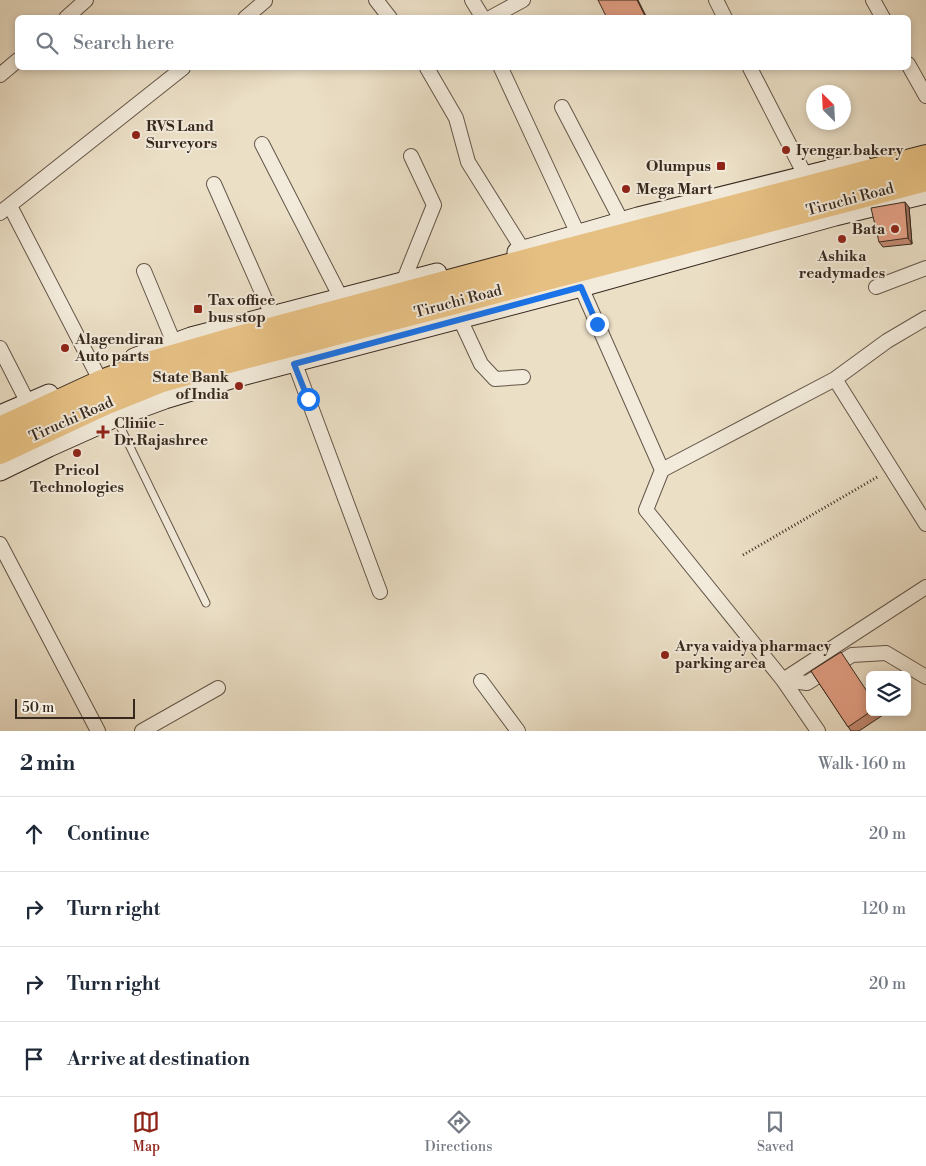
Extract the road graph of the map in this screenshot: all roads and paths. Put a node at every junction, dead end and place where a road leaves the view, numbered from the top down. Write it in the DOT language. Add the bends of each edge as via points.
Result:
graph roads {
  1 [pos="86,0"];
  2 [pos="376,0"];
  3 [pos="472,0"];
  4 [pos="523,0"];
  5 [pos="716,0"];
  6 [pos="873,0"];
  7 [pos="265,2"];
  8 [pos="69,15"];
  9 [pos="249,15"];
  10 [pos="388,15"];
  11 [pos="482,15"];
  12 [pos="496,15"];
  13 [pos="724,15"];
  14 [pos="881,15"];
  15 [pos="15,62"];
  16 [pos="911,69"];
  17 [pos="179,70"];
  18 [pos="428,70"];
  19 [pos="502,70"];
  20 [pos="751,70"];
  21 [pos="0,75"];
  22 [pos="926,96"];
  23 [pos="562,107"];
  24 [pos="262,144"];
  25 [pos="926,147"];
  26 [pos="411,156"];
  27 [pos="926,157"];
  28 [pos="805,175"];
  29 [pos="214,184"];
  30 [pos="925,194"];
  31 [pos="5,209"];
  32 [pos="622,222"];
  33 [pos="578,234"];
  34 [pos="523,250"];
  35 [pos="926,268"];
  36 [pos="144,271"];
  37 [pos="404,282"];
  38 [pos="581,287"];
  39 [pos="876,287"];
  40 [pos="341,298"];
  41 [pos="272,315"];
  42 [pos="460,318"];
  43 [pos="926,318"];
  44 [pos="174,343"];
  45 [pos="0,348"];
  46 [pos="294,364"];
  47 [pos="97,374"];
  48 [pos="523,377"];
  49 [pos="835,380"];
  50 [pos="28,403"];
  51 [pos="0,416"];
  52 [pos="116,418"];
  53 [pos="0,430"];
  54 [pos="0,452"];
  55 [pos="891,469"];
  56 [pos="662,470"];
  57 [pos="0,471"];
  58 [pos="926,524"];
  59 [pos="0,544"];
  60 [pos="743,555"];
  61 [pos="926,587"];
  62 [pos="380,592"];
  63 [pos="206,603"];
  64 [pos="926,677"];
  65 [pos="783,680"];
  66 [pos="481,681"];
  67 [pos="218,688"];
  68 [pos="98,731"];
  69 [pos="142,731"];
  70 [pos="518,731"];
  71 [pos="818,731"];
  1 -- 8 [label="street"];
  2 -- 10 [label="street"];
  3 -- 11 [label="street"];
  4 -- 12 [label="street"];
  5 -- 13 [label="street"];
  6 -- 14 [label="street"];
  7 -- 9 [label="street"];
  15 -- 21 [label="street"];
  16 -- 22 [label="street"];
  17 -- 31 [label="street"];
  18 -- 34 [label="street" via="456,118 468,162"];
  19 -- 33 [label="street"];
  20 -- 28 [label="street"];
  23 -- 32 [label="street"];
  24 -- 40 [label="street"];
  25 -- 28 [label="street"];
  26 -- 37 [label="street" via="434,205"];
  27 -- 53 [label="highway, Tiruchi Road" via="152,363 102,382"];
  28 -- 32 [label="street"];
  29 -- 41 [label="street"];
  30 -- 38 [label="street"];
  30 -- 54 [label="highway, Tiruchi Road" via="236,359 159,381"];
  31 -- 47 [label="street"];
  32 -- 33 [label="street"];
  33 -- 34 [label="street"];
  34 -- 37 [label="street"];
  35 -- 39 [label="street"];
  36 -- 44 [label="street"];
  37 -- 40 [label="street"];
  38 -- 42 [label="street"];
  38 -- 56 [label="street"];
  40 -- 41 [label="street"];
  41 -- 44 [label="street"];
  42 -- 46 [label="street"];
  42 -- 48 [label="street" via="481,364 495,379"];
  43 -- 49 [label="street" via="887,341"];
  44 -- 47 [label="street"];
  45 -- 50 [label="street"];
  46 -- 52 [label="street" via="175,396"];
  46 -- 62 [label="street"];
  47 -- 50 [label="street"];
  49 -- 55 [label="street"];
  49 -- 56 [label="street"];
  50 -- 51 [label="street"];
  52 -- 57 [label="street"];
  52 -- 63 [label="lane"];
  55 -- 58 [label="street"];
  55 -- 60 [label="path"];
  56 -- 65 [label="street" via="646,510"];
  59 -- 68 [label="street"];
  61 -- 65 [label="street"];
  64 -- 65 [label="street" via="886,654 852,655 807,683"];
  65 -- 71 [label="street"];
  66 -- 70 [label="street"];
  67 -- 69 [label="street"];
}
